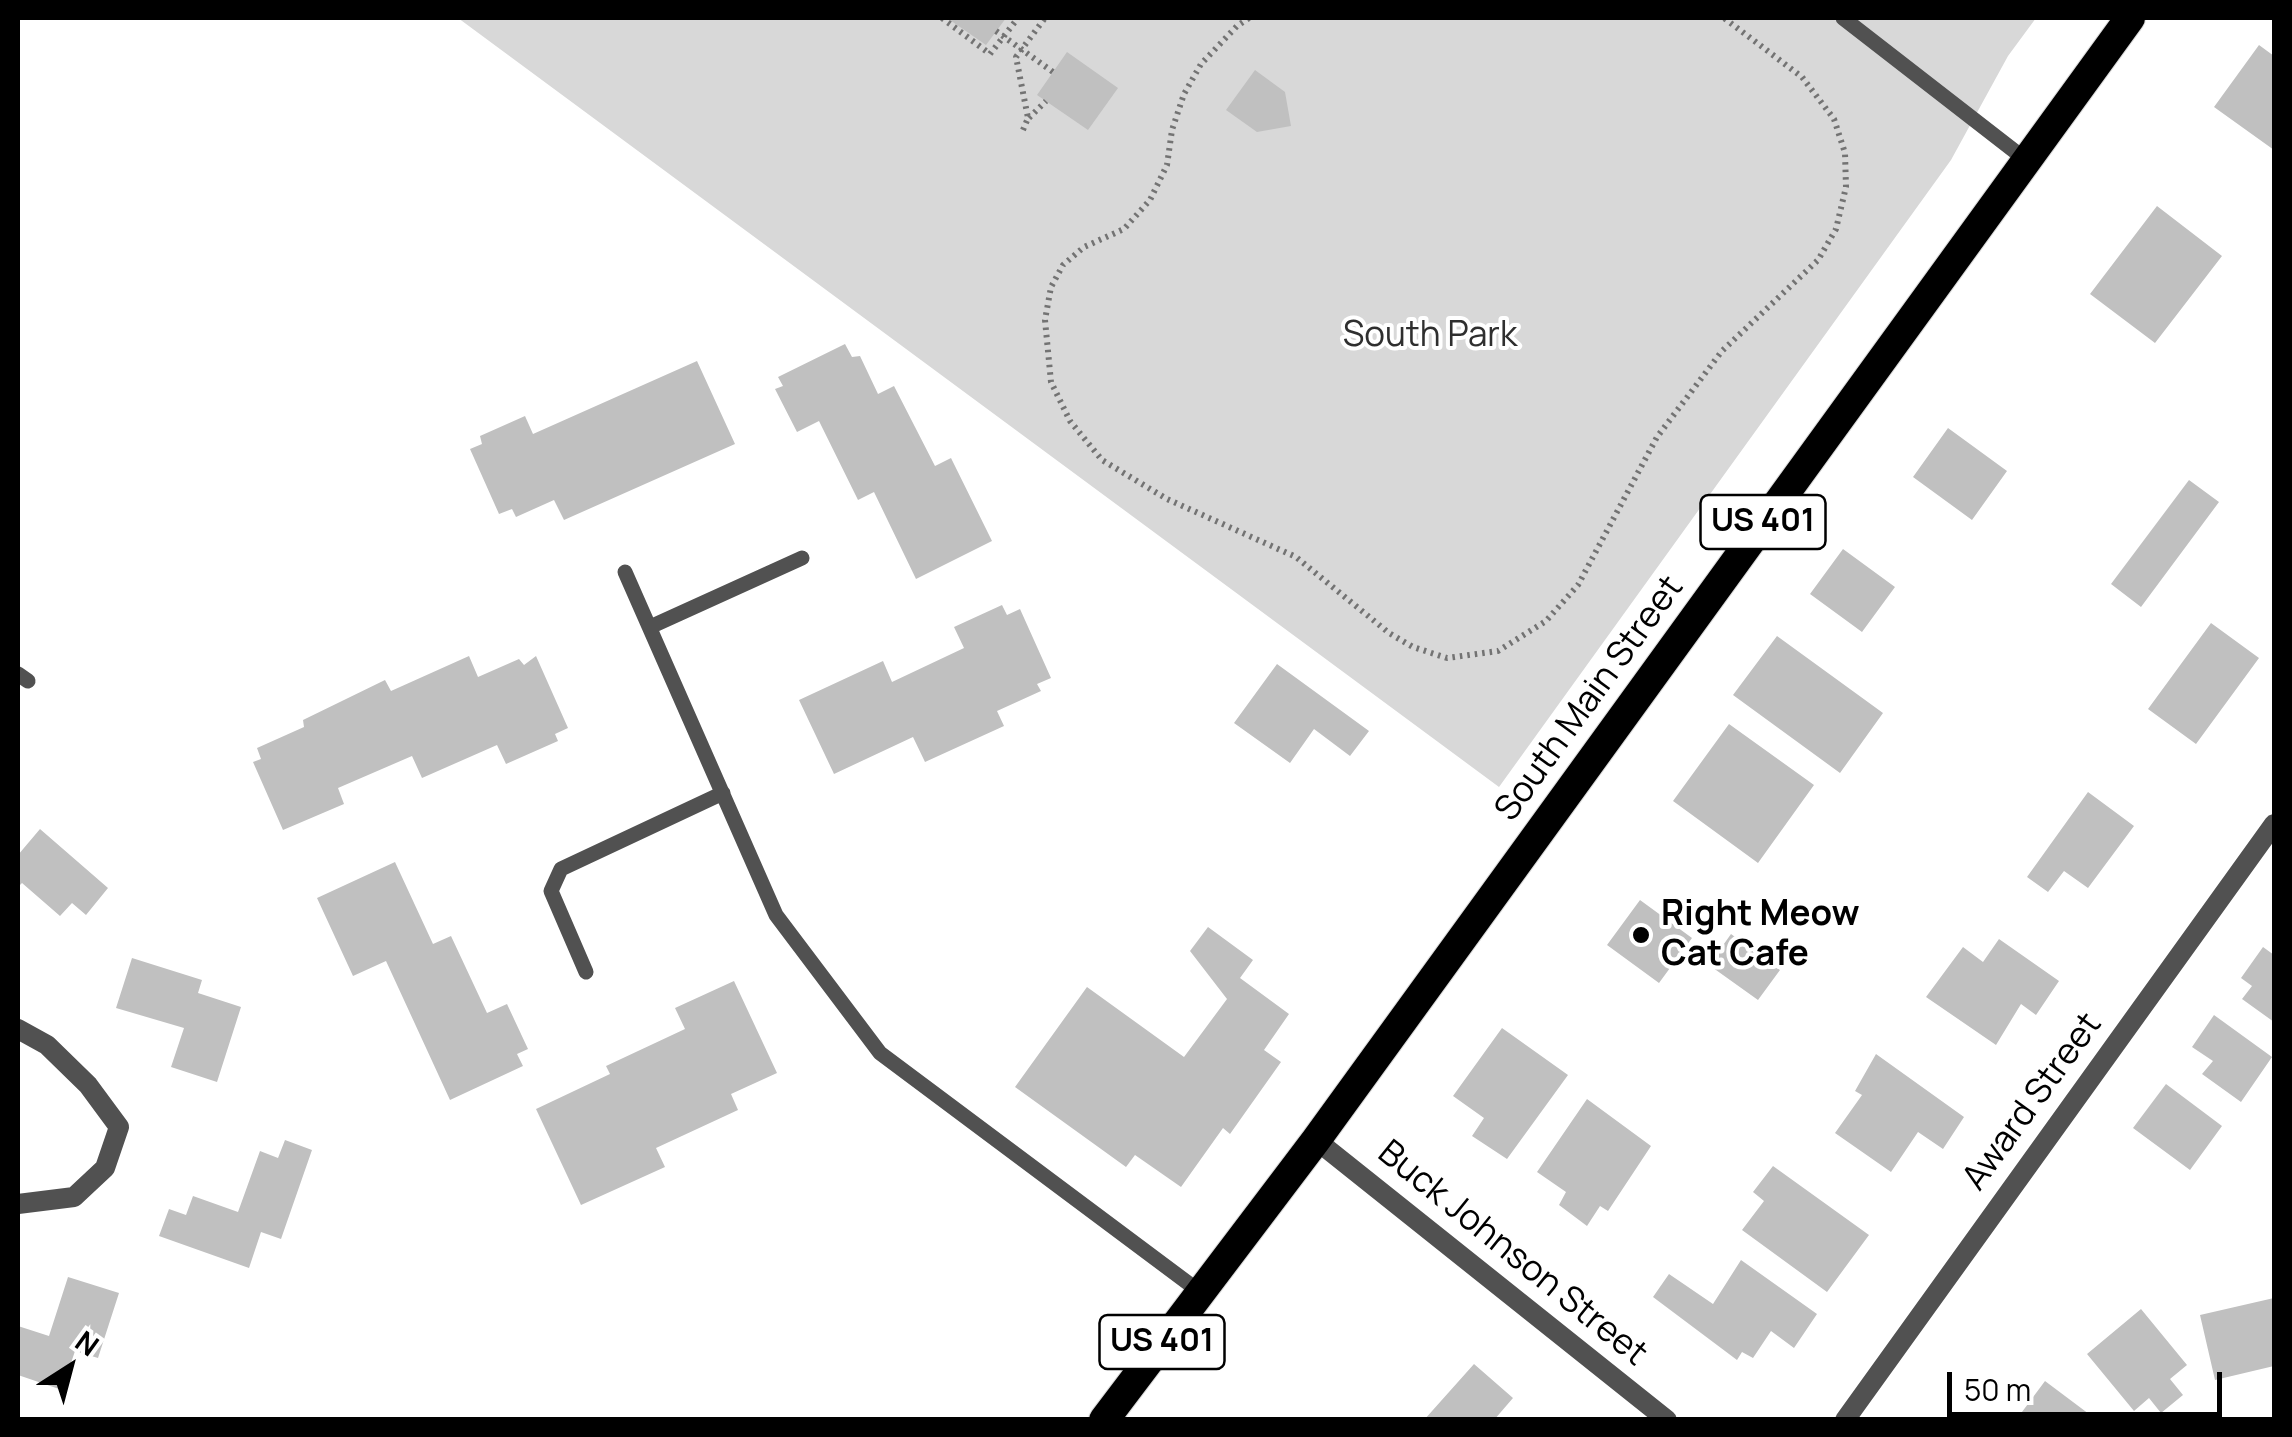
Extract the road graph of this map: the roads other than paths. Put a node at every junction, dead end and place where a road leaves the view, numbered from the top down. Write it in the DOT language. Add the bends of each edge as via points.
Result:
graph roads {
  1 [pos="1843,18"];
  2 [pos="2130,18"];
  3 [pos="2026,160"];
  4 [pos="802,558"];
  5 [pos="626,572"];
  6 [pos="650,628"];
  7 [pos="722,793"];
  8 [pos="2274,824"];
  9 [pos="586,972"];
  10 [pos="18,1029"];
  11 [pos="1316,1140"];
  12 [pos="18,1204"];
  13 [pos="1200,1292"];
  14 [pos="1104,1420"];
  15 [pos="1667,1420"];
  16 [pos="1845,1420"];
  1 -- 3 [label="lane"];
  2 -- 3 [label="highway, South Main Street / US 401"];
  3 -- 11 [label="highway, South Main Street / US 401"];
  4 -- 6 [label="lane"];
  5 -- 6 [label="lane"];
  6 -- 7 [label="lane"];
  7 -- 9 [label="lane" via="561,869 551,891"];
  7 -- 13 [label="lane" via="776,915 880,1054"];
  8 -- 16 [label="street, Award Street"];
  10 -- 12 [label="street" via="47,1045 88,1085 118,1127 105,1168 74,1197"];
  11 -- 13 [label="highway, South Main Street / US 401"];
  11 -- 15 [label="street, Buck Johnson Street"];
  13 -- 14 [label="highway, South Main Street / US 401"];
}
